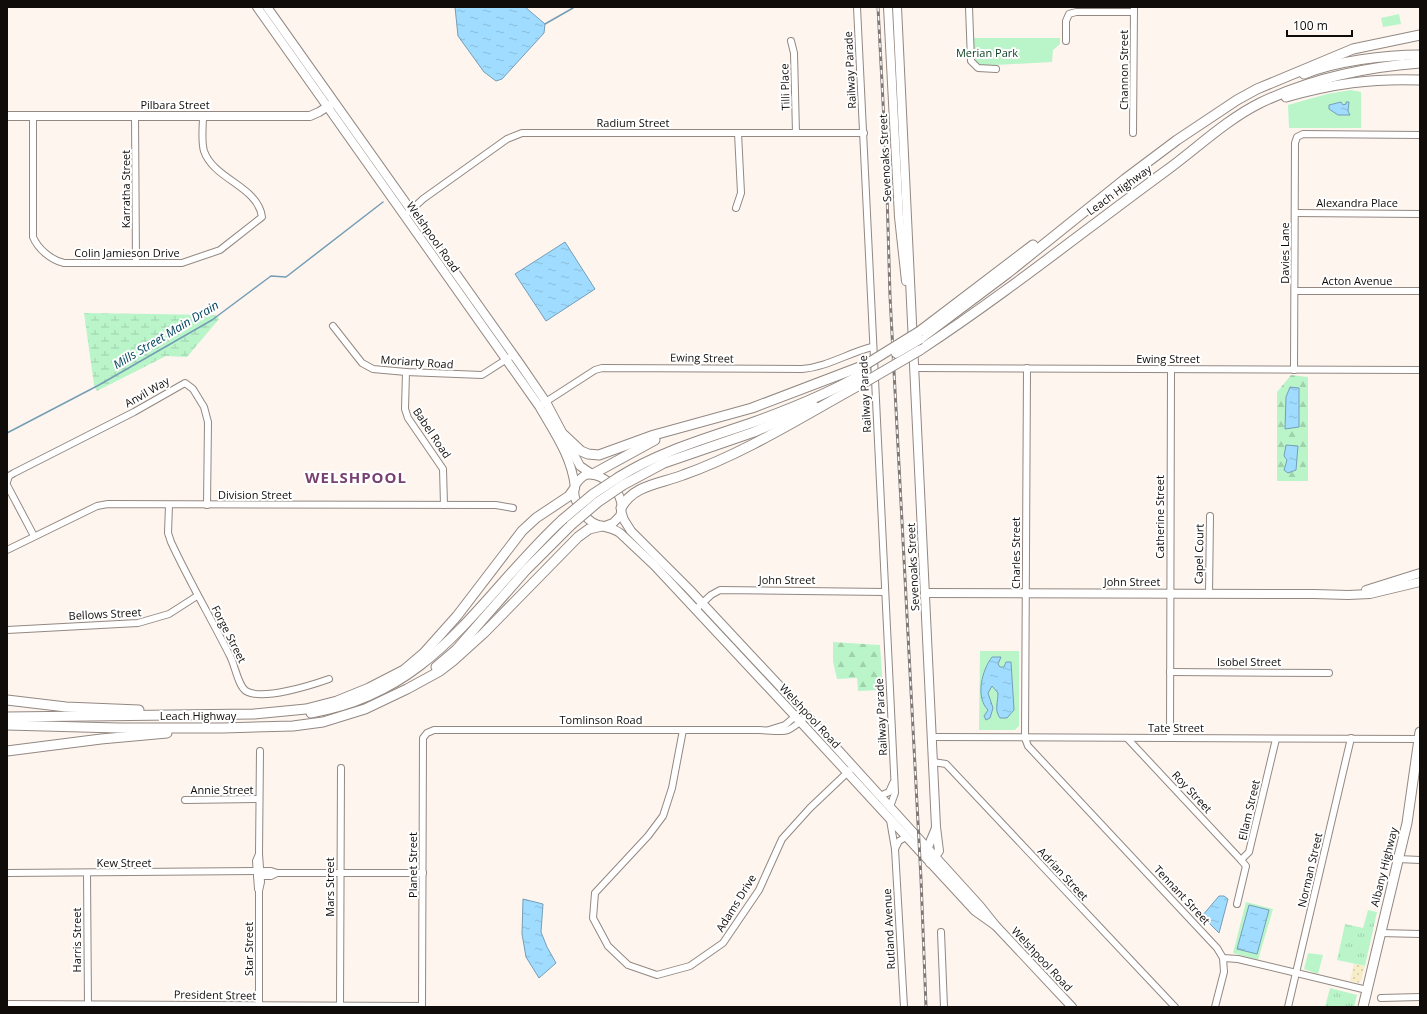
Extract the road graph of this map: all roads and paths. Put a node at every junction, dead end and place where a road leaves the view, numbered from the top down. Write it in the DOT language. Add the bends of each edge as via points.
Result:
graph roads {
  1 [pos="257,7"];
  2 [pos="267,7"];
  3 [pos="857,7"];
  4 [pos="888,7"];
  5 [pos="897,7"];
  6 [pos="969,7"];
  7 [pos="1134,10"];
  8 [pos="1420,35"];
  9 [pos="791,41"];
  10 [pos="1066,41"];
  11 [pos="1420,55"];
  12 [pos="1420,63"];
  13 [pos="996,69"];
  14 [pos="1420,80"];
  15 [pos="1237,100"];
  16 [pos="893,104"];
  17 [pos="330,105"];
  18 [pos="9,115"];
  19 [pos="33,115"];
  20 [pos="135,116"];
  21 [pos="203,116"];
  22 [pos="903,117"];
  23 [pos="894,124"];
  24 [pos="1220,129"];
  25 [pos="738,133"];
  26 [pos="796,133"];
  27 [pos="864,133"];
  28 [pos="1134,133"];
  29 [pos="1420,135"];
  30 [pos="1177,140"];
  31 [pos="736,208"];
  32 [pos="406,211"];
  33 [pos="1294,213"];
  34 [pos="1420,214"];
  35 [pos="136,263"];
  36 [pos="987,289"];
  37 [pos="1295,291"];
  38 [pos="1420,291"];
  39 [pos="912,307"];
  40 [pos="333,326"];
  41 [pos="928,326"];
  42 [pos="920,335"];
  43 [pos="872,347"];
  44 [pos="510,357"];
  45 [pos="520,364"];
  46 [pos="865,368"];
  47 [pos="915,368"];
  48 [pos="1026,368"];
  49 [pos="1171,369"];
  50 [pos="1294,370"];
  51 [pos="1420,370"];
  52 [pos="406,372"];
  53 [pos="523,383"];
  54 [pos="854,388"];
  55 [pos="543,404"];
  56 [pos="715,418"];
  57 [pos="564,435"];
  58 [pos="592,474"];
  59 [pos="621,481"];
  60 [pos="7,483"];
  61 [pos="574,489"];
  62 [pos="169,505"];
  63 [pos="207,505"];
  64 [pos="444,505"];
  65 [pos="513,508"];
  66 [pos="621,510"];
  67 [pos="1210,516"];
  68 [pos="603,526"];
  69 [pos="34,536"];
  70 [pos="7,550"];
  71 [pos="1420,573"];
  72 [pos="1420,582"];
  73 [pos="885,592"];
  74 [pos="925,593"];
  75 [pos="1170,593"];
  76 [pos="1209,593"];
  77 [pos="1026,594"];
  78 [pos="1340,594"];
  79 [pos="197,596"];
  80 [pos="702,603"];
  81 [pos="695,610"];
  82 [pos="7,630"];
  83 [pos="1170,672"];
  84 [pos="1329,673"];
  85 [pos="329,679"];
  86 [pos="7,700"];
  87 [pos="385,700"];
  88 [pos="804,713"];
  89 [pos="204,714"];
  90 [pos="254,714"];
  91 [pos="7,718"];
  92 [pos="798,719"];
  93 [pos="7,726"];
  94 [pos="223,728"];
  95 [pos="434,730"];
  96 [pos="683,730"];
  97 [pos="1420,735"];
  98 [pos="932,737"];
  99 [pos="1025,738"];
  100 [pos="1127,738"];
  101 [pos="1170,738"];
  102 [pos="1351,738"];
  103 [pos="1276,739"];
  104 [pos="7,751"];
  105 [pos="260,751"];
  106 [pos="933,762"];
  107 [pos="854,766"];
  108 [pos="340,768"];
  109 [pos="847,773"];
  110 [pos="894,780"];
  111 [pos="880,796"];
  112 [pos="259,799"];
  113 [pos="185,800"];
  114 [pos="890,808"];
  115 [pos="890,820"];
  116 [pos="936,827"];
  117 [pos="906,837"];
  118 [pos="926,848"];
  119 [pos="895,849"];
  120 [pos="1398,859"];
  121 [pos="931,860"];
  122 [pos="1241,860"];
  123 [pos="1420,860"];
  124 [pos="340,872"];
  125 [pos="7,873"];
  126 [pos="87,873"];
  127 [pos="423,873"];
  128 [pos="258,874"];
  129 [pos="1237,904"];
  130 [pos="941,932"];
  131 [pos="1380,933"];
  132 [pos="1420,934"];
  133 [pos="1223,958"];
  134 [pos="1297,973"];
  135 [pos="1366,990"];
  136 [pos="1420,997"];
  137 [pos="1381,998"];
  138 [pos="7,1004"];
  139 [pos="88,1005"];
  140 [pos="259,1006"];
  141 [pos="340,1006"];
  142 [pos="422,1006"];
  143 [pos="904,1007"];
  144 [pos="944,1007"];
  145 [pos="1072,1007"];
  146 [pos="1175,1007"];
  147 [pos="1215,1007"];
  148 [pos="1288,1007"];
  149 [pos="1363,1007"];
  1 -- 17 [label="main road, Welshpool Road"];
  2 -- 17 [label="main road, Welshpool Road"];
  3 -- 27 [label="street, Railway Parade"];
  4 -- 16 [label="main road, Sevenoaks Street"];
  5 -- 22 [label="main road, Sevenoaks Street"];
  6 -- 13 [label="street" via="971,61 978,68"];
  7 -- 10 [label="street" via="1069,14 1066,21"];
  7 -- 28 [label="street, Channon Street"];
  8 -- 15 [label="highway" via="1353,49 1257,89"];
  9 -- 26 [label="street, Tilli Place" via="794,53"];
  11 -- 15 [label="highway" via="1381,57 1309,72"];
  12 -- 24 [label="highway, Leach Highway" via="1356,71 1293,89 1252,107"];
  14 -- 24 [label="highway" via="1363,80 1325,86 1286,98"];
  15 -- 30 [label="highway"];
  16 -- 22 [label="street"];
  16 -- 23 [label="main road, Sevenoaks Street"];
  17 -- 21 [label="main road, Pilbara Street" via="310,116"];
  17 -- 32 [label="main road, Welshpool Road"];
  18 -- 19 [label="main road, Pilbara Street"];
  19 -- 20 [label="main road, Pilbara Street"];
  19 -- 35 [label="street, Colin Jamieson Drive" via="35,243 56,261 64,263"];
  20 -- 21 [label="main road, Pilbara Street"];
  20 -- 35 [label="street, Karratha Street"];
  21 -- 35 [label="street, Colin Jamieson Drive" via="203,150 208,159 253,198 261,207 262,217 220,250 204,257 182,263"];
  22 -- 23 [label="street"];
  22 -- 39 [label="main road, Sevenoaks Street"];
  23 -- 39 [label="main road, Sevenoaks Street" via="900,243"];
  24 -- 54 [label="highway, Leach Highway, bridge" via="1035,268 920,350"];
  25 -- 26 [label="street, Radium Street"];
  25 -- 31 [label="street" via="741,192"];
  25 -- 32 [label="street, Radium Street" via="522,133 507,139"];
  26 -- 27 [label="street, Radium Street"];
  27 -- 43 [label="street, Railway Parade"];
  29 -- 33 [label="street, Davies Lane" via="1303,134 1297,137"];
  30 -- 36 [label="highway"];
  30 -- 41 [label="highway"];
  32 -- 44 [label="main road, Welshpool Road"];
  33 -- 34 [label="street, Alexandra Place"];
  33 -- 37 [label="street, Davies Lane"];
  36 -- 41 [label="highway"];
  36 -- 42 [label="highway"];
  37 -- 38 [label="street, Acton Avenue"];
  37 -- 50 [label="street, Davies Lane"];
  39 -- 47 [label="main road, Sevenoaks Street"];
  40 -- 52 [label="street, Moriarty Road" via="367,367"];
  41 -- 42 [label="highway"];
  42 -- 46 [label="highway, bridge"];
  43 -- 55 [label="street, Ewing Street" via="828,364 806,369 602,368"];
  43 -- 73 [label="street, Railway Parade"];
  44 -- 45 [label="main road, Welshpool Road"];
  44 -- 52 [label="street, Moriarty Road" via="482,375"];
  44 -- 53 [label="main road, Welshpool Road"];
  45 -- 53 [label="main road" via="518,369"];
  45 -- 55 [label="main road, Welshpool Road"];
  46 -- 56 [label="highway" via="764,404"];
  46 -- 59 [label="highway" via="832,391 676,449 634,468"];
  47 -- 48 [label="street, Ewing Street"];
  47 -- 74 [label="main road, Sevenoaks Street"];
  48 -- 49 [label="street, Ewing Street"];
  48 -- 77 [label="street, Charles Street"];
  49 -- 50 [label="street, Ewing Street"];
  49 -- 75 [label="street, Catherine Street"];
  50 -- 51 [label="street, Ewing Street"];
  52 -- 64 [label="street, Babel Road" via="405,409 408,418 443,468"];
  53 -- 55 [label="main road, Welshpool Road"];
  54 -- 59 [label="highway" via="754,432 664,463"];
  54 -- 66 [label="highway" via="780,431 671,480 639,489 627,498"];
  55 -- 57 [label="main road, Welshpool Road"];
  55 -- 61 [label="main road, Welshpool Road" via="565,450 573,473"];
  56 -- 57 [label="highway" via="654,435 599,455 581,451"];
  56 -- 58 [label="highway" via="650,442"];
  57 -- 58 [label="main road, Welshpool Road" via="580,467"];
  58 -- 61 [label="main road" via="584,476"];
  58 -- 66 [label="main road" via="603,477 610,484 617,494"];
  59 -- 87 [label="highway, bridge" via="571,525 526,570 456,650 420,679"];
  59 -- 90 [label="highway, bridge" via="593,494 562,520 538,542 479,612 432,657 407,675 384,689 354,702 324,710 300,715"];
  60 -- 63 [label="street, Anvil Way" via="14,473 185,383 193,389 204,407 208,422"];
  60 -- 69 [label="street, Anvil Way"];
  61 -- 68 [label="main road" via="584,513 592,522"];
  61 -- 90 [label="highway" via="569,496 536,518 522,531 457,616 413,664 385,681 336,701 306,709"];
  62 -- 63 [label="street, Division Street"];
  62 -- 69 [label="street, Division Street" via="102,505"];
  62 -- 79 [label="street, Forge Street" via="168,533"];
  63 -- 64 [label="street, Division Street"];
  64 -- 65 [label="street, Division Street" via="496,505"];
  66 -- 68 [label="main road" via="615,521"];
  66 -- 80 [label="main road, Welshpool Road" via="631,531"];
  67 -- 76 [label="street, Capel Court"];
  68 -- 81 [label="main road, Welshpool Road" via="620,533 654,565"];
  68 -- 87 [label="highway" via="589,529 578,537 454,661"];
  69 -- 70 [label="street, Division Street"];
  71 -- 78 [label="main road, John Street" via="1369,589"];
  72 -- 78 [label="main road, John Street" via="1370,594"];
  73 -- 80 [label="street, John Street" via="720,590"];
  73 -- 110 [label="street, Railway Parade"];
  74 -- 77 [label="main road, John Street"];
  74 -- 98 [label="main road, Sevenoaks Street"];
  75 -- 76 [label="main road, John Street"];
  75 -- 77 [label="main road, John Street"];
  75 -- 83 [label="street, Catherine Street"];
  76 -- 78 [label="main road, John Street"];
  77 -- 99 [label="street, Charles Street"];
  79 -- 82 [label="street, Bellows Street" via="169,614 138,623"];
  79 -- 85 [label="street, Forge Street" via="231,657 240,686 244,690 258,694 296,690"];
  80 -- 81 [label="street, John Street"];
  80 -- 88 [label="main road, Welshpool Road"];
  81 -- 92 [label="main road, Welshpool Road"];
  83 -- 84 [label="street, Isobel Street"];
  83 -- 101 [label="street, Catherine Street"];
  86 -- 89 [label="highway" via="66,707"];
  87 -- 94 [label="highway, Leach Highway" via="323,722 293,726"];
  88 -- 92 [label="street, Tomlinson Road"];
  88 -- 107 [label="main road, Welshpool Road"];
  89 -- 90 [label="highway, Leach Highway"];
  89 -- 91 [label="highway, Leach Highway"];
  92 -- 96 [label="street, Tomlinson Road" via="787,732"];
  92 -- 109 [label="main road, Welshpool Road"];
  93 -- 94 [label="highway, Leach Highway"];
  94 -- 104 [label="highway"];
  95 -- 96 [label="street, Tomlinson Road"];
  95 -- 127 [label="street, Planet Street" via="427,732 423,738"];
  96 -- 109 [label="street, Adams Drive" via="672,788 663,816 595,894 593,918 608,946 628,965 657,975 690,966 723,943 759,890 782,838"];
  97 -- 102 [label="street, Tate Street"];
  97 -- 120 [label="highway, Albany Highway" via="1407,823"];
  98 -- 99 [label="street, Tate Street"];
  98 -- 106 [label="main road, Sevenoaks Street"];
  99 -- 100 [label="street, Tate Street"];
  99 -- 133 [label="street, Tennant Street" via="1028,746 1217,948"];
  100 -- 101 [label="street, Tate Street"];
  100 -- 122 [label="street, Roy Street"];
  101 -- 103 [label="street, Tate Street"];
  102 -- 103 [label="street, Tate Street"];
  102 -- 134 [label="street, Norman Street"];
  103 -- 122 [label="street, Ellam Street" via="1249,852"];
  105 -- 112 [label="street, Star Street"];
  106 -- 116 [label="main road, Sevenoaks Street"];
  106 -- 146 [label="street, Adrian Street" via="946,764"];
  107 -- 109 [label="street, Adams Drive"];
  107 -- 111 [label="main road, Welshpool Road"];
  108 -- 124 [label="street, Mars Street"];
  109 -- 115 [label="main road, Welshpool Road"];
  110 -- 111 [label="street" via="891,790"];
  110 -- 114 [label="street, Railway Parade" via="895,796"];
  111 -- 114 [label="main road, Welshpool Road"];
  112 -- 113 [label="street, Annie Street"];
  112 -- 128 [label="street, Star Street"];
  114 -- 118 [label="main road, Welshpool Road"];
  115 -- 117 [label="main road, Welshpool Road"];
  115 -- 119 [label="street, Rutland Avenue"];
  116 -- 118 [label="main road, Sevenoaks Street"];
  116 -- 121 [label="main road, Sevenoaks Street" via="939,851"];
  117 -- 119 [label="street" via="899,841"];
  117 -- 121 [label="main road, Welshpool Road"];
  118 -- 121 [label="main road, Welshpool Road"];
  119 -- 143 [label="street, Rutland Avenue"];
  120 -- 123 [label="street"];
  120 -- 131 [label="highway, Albany Highway"];
  121 -- 145 [label="main road, Welshpool Road" via="980,906"];
  122 -- 129 [label="street" via="1246,866"];
  124 -- 127 [label="street, Kew Street"];
  124 -- 128 [label="street, Kew Street"];
  124 -- 141 [label="street, Mars Street"];
  125 -- 126 [label="street, Kew Street"];
  126 -- 128 [label="street, Kew Street"];
  126 -- 139 [label="street, Harris Street"];
  127 -- 142 [label="street, Planet Street"];
  128 -- 140 [label="street, Star Street"];
  130 -- 144 [label="street"];
  131 -- 132 [label="street"];
  131 -- 135 [label="highway, Albany Highway"];
  133 -- 134 [label="street"];
  133 -- 147 [label="street" via="1224,972"];
  134 -- 135 [label="street"];
  134 -- 148 [label="street, Norman Street"];
  135 -- 149 [label="highway, Albany Highway"];
  136 -- 137 [label="street"];
  138 -- 139 [label="street, President Street"];
  139 -- 140 [label="street, President Street"];
  140 -- 141 [label="street, President Street"];
  141 -- 142 [label="street, President Street"];
}
